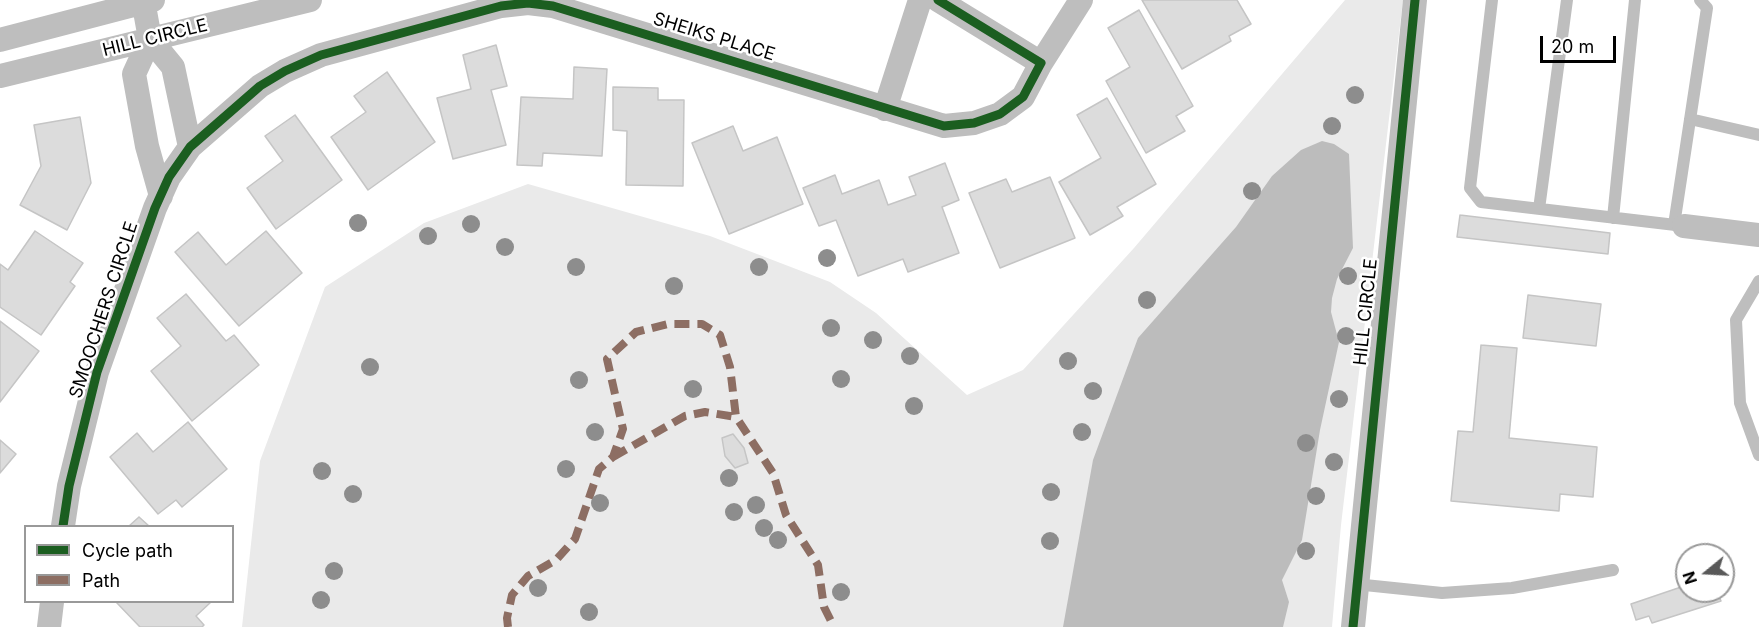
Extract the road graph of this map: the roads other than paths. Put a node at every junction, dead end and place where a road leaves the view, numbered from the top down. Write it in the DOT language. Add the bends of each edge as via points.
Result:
graph roads {
  1 [pos="310,0"];
  2 [pos="920,0"];
  3 [pos="938,0"];
  4 [pos="1081,0"];
  5 [pos="1415,0"];
  6 [pos="1492,0"];
  7 [pos="1567,0"];
  8 [pos="1635,0"];
  9 [pos="1700,0"];
  10 [pos="146,1"];
  11 [pos="150,39"];
  12 [pos="0,40"];
  13 [pos="1041,63"];
  14 [pos="0,76"];
  15 [pos="885,109"];
  16 [pos="1690,119"];
  17 [pos="1759,135"];
  18 [pos="190,147"];
  19 [pos="161,196"];
  20 [pos="1539,209"];
  21 [pos="1612,218"];
  22 [pos="1679,226"];
  23 [pos="1759,235"];
  24 [pos="1759,281"];
  25 [pos="1759,455"];
  26 [pos="63,525"];
  27 [pos="1613,570"];
  28 [pos="1355,584"];
  29 [pos="52,603"];
  30 [pos="49,627"];
  31 [pos="1353,627"];
  1 -- 11 [label="street, HILL CIRCLE"];
  2 -- 15 [label="street"];
  3 -- 13 [label="street"];
  4 -- 13 [label="street, SHEIKS PLACE"];
  5 -- 28 [label="street, HILL CIRCLE"];
  6 -- 20 [label="lane" via="1470,188 1481,202"];
  7 -- 20 [label="lane"];
  8 -- 21 [label="lane"];
  9 -- 16 [label="lane" via="1707,8"];
  10 -- 11 [label="street"];
  10 -- 12 [label="street, HILL CIRCLE"];
  11 -- 14 [label="street, HILL CIRCLE"];
  11 -- 18 [label="street" via="173,67"];
  11 -- 19 [label="street" via="134,74"];
  13 -- 15 [label="street, SHEIKS PLACE" via="1023,97 1000,114 974,123 944,126"];
  15 -- 18 [label="street, SHEIKS PLACE" via="750,64 554,6 528,3 501,6 321,55 260,86"];
  16 -- 17 [label="lane"];
  16 -- 22 [label="lane"];
  18 -- 19 [label="street, SMOOCHERS CIRCLE"];
  19 -- 26 [label="street, SMOOCHERS CIRCLE" via="97,372"];
  20 -- 21 [label="lane"];
  21 -- 22 [label="lane"];
  22 -- 23 [label="street"];
  24 -- 25 [label="lane" via="1736,320 1740,403"];
  27 -- 28 [label="lane" via="1512,588 1442,593"];
  28 -- 31 [label="street, HILL CIRCLE"];
  29 -- 30 [label="street"];
}
